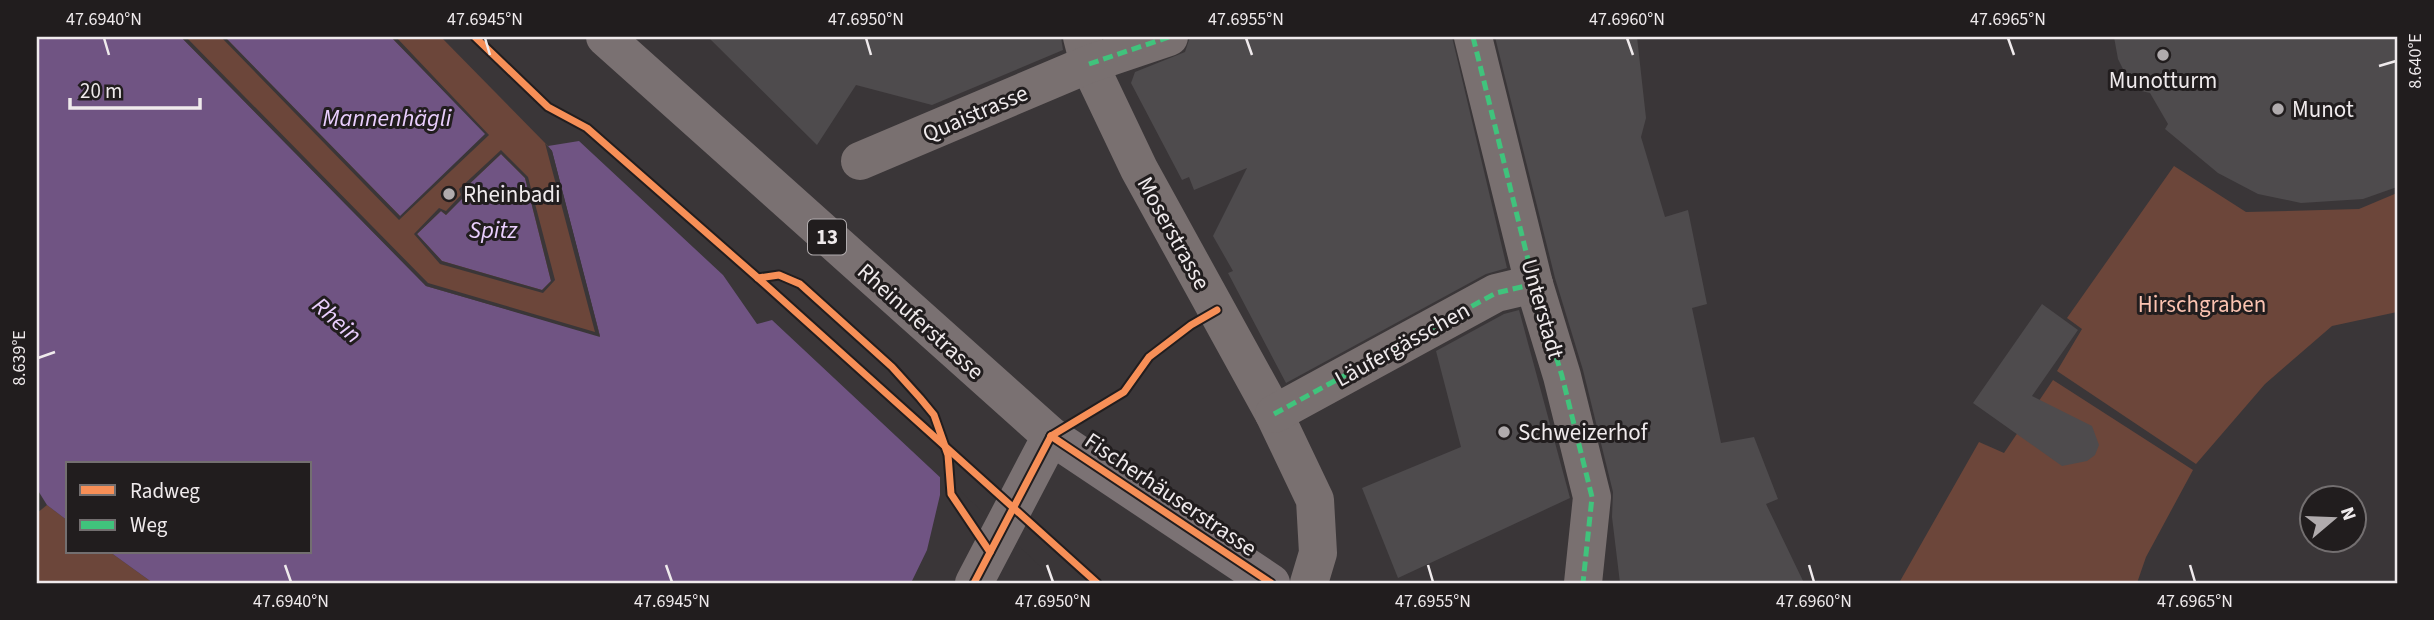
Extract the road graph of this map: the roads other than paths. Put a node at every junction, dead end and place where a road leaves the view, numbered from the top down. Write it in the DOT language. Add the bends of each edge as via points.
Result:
graph roads {
  1 [pos="605,37"];
  2 [pos="1169,37"];
  3 [pos="1473,37"];
  4 [pos="1086,51"];
  5 [pos="860,161"];
  6 [pos="1534,284"];
  7 [pos="1274,414"];
  8 [pos="1051,436"];
  9 [pos="974,583"];
  10 [pos="1271,583"];
  11 [pos="1309,583"];
  12 [pos="1583,583"];
  1 -- 8 [label="main road, Rheinuferstrasse / 13"];
  2 -- 4 [label="street, Quaistrasse"];
  3 -- 6 [label="street, Unterstadt"];
  4 -- 5 [label="street, Quaistrasse"];
  4 -- 7 [label="street, Moserstrasse" via="1160,208"];
  6 -- 7 [label="street, Läufergässchen" via="1496,293"];
  6 -- 12 [label="street, Unterstadt" via="1592,496"];
  7 -- 11 [label="street, Moserstrasse" via="1315,500 1318,554"];
  8 -- 9 [label="main road"];
  8 -- 10 [label="main road, Fischerhäuserstrasse"];
}
